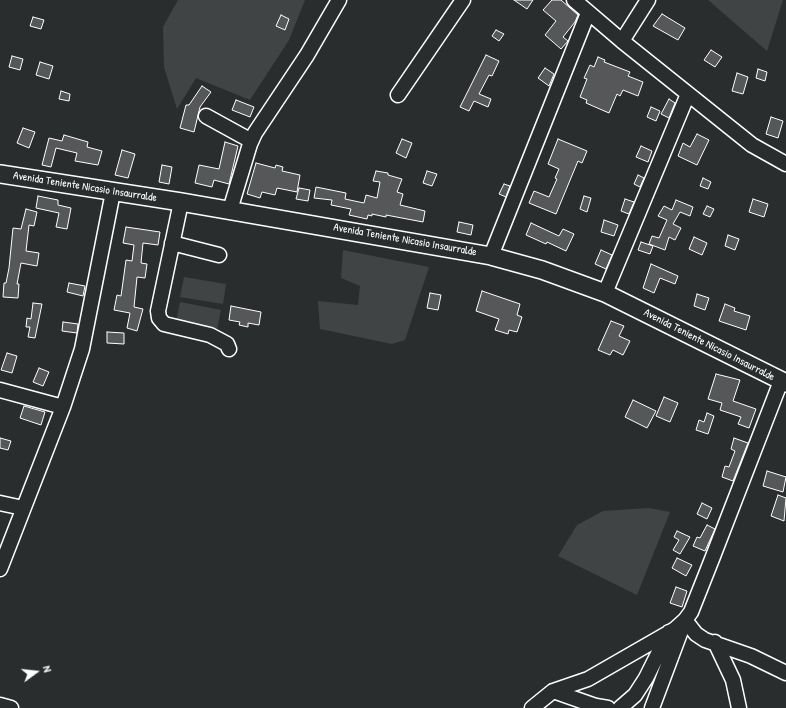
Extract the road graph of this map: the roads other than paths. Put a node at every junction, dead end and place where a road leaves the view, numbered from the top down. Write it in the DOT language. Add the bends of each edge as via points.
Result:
graph roads {
  1 [pos="339,0"];
  2 [pos="463,0"];
  3 [pos="574,0"];
  4 [pos="648,0"];
  5 [pos="588,13"];
  6 [pos="622,41"];
  7 [pos="688,94"];
  8 [pos="398,95"];
  9 [pos="206,116"];
  10 [pos="252,139"];
  11 [pos="786,164"];
  12 [pos="0,174"];
  13 [pos="113,192"];
  14 [pos="181,202"];
  15 [pos="230,210"];
  16 [pos="172,242"];
  17 [pos="219,256"];
  18 [pos="491,256"];
  19 [pos="605,292"];
  20 [pos="229,349"];
  21 [pos="783,382"];
  22 [pos="0,390"];
  23 [pos="62,407"];
  24 [pos="0,503"];
  25 [pos="23,508"];
  26 [pos="0,569"];
  27 [pos="685,620"];
  28 [pos="669,632"];
  29 [pos="715,642"];
  30 [pos="786,673"];
  31 [pos="553,691"];
  32 [pos="0,705"];
  33 [pos="11,708"];
  34 [pos="532,708"];
  35 [pos="608,708"];
  36 [pos="620,708"];
  37 [pos="652,708"];
  38 [pos="739,708"];
  1 -- 10 [label="street" via="308,55"];
  2 -- 8 [label="street"];
  3 -- 5 [label="street"];
  4 -- 6 [label="street"];
  5 -- 6 [label="street"];
  5 -- 18 [label="street"];
  6 -- 7 [label="street"];
  7 -- 11 [label="street" via="752,145"];
  7 -- 19 [label="street"];
  9 -- 10 [label="street"];
  10 -- 15 [label="street"];
  12 -- 13 [label="main road, Avenida Teniente Nicasio Insaurralde"];
  13 -- 14 [label="main road, Avenida Teniente Nicasio Insaurralde"];
  13 -- 23 [label="street" via="82,350"];
  14 -- 15 [label="main road, Avenida Teniente Nicasio Insaurralde"];
  14 -- 16 [label="street"];
  15 -- 18 [label="main road, Avenida Teniente Nicasio Insaurralde"];
  16 -- 17 [label="street"];
  16 -- 20 [label="street" via="158,311 159,318 164,324 210,335 227,344"];
  18 -- 19 [label="main road, Avenida Teniente Nicasio Insaurralde" via="542,270"];
  19 -- 21 [label="main road, Avenida Teniente Nicasio Insaurralde"];
  21 -- 27 [label="street" via="691,612"];
  22 -- 23 [label="street"];
  23 -- 25 [label="street"];
  24 -- 25 [label="street"];
  25 -- 26 [label="street"];
  27 -- 28 [label="street"];
  27 -- 29 [label="street" via="704,640"];
  27 -- 37 [label="street"];
  28 -- 31 [label="street" via="588,679"];
  28 -- 36 [label="street" via="646,678 635,695"];
  29 -- 30 [label="street"];
  29 -- 38 [label="street" via="733,680"];
  31 -- 34 [label="street"];
  31 -- 35 [label="street"];
  32 -- 33 [label="street"];
}
